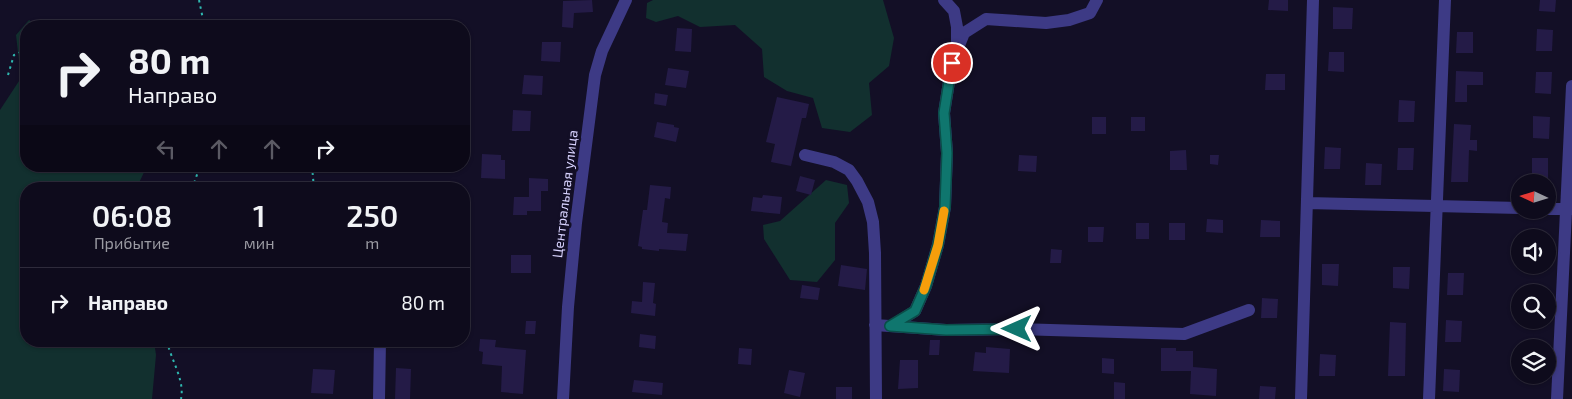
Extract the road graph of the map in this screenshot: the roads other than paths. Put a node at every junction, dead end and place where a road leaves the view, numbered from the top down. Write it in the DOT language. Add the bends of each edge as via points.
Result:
graph roads {
  1 [pos="626,0"];
  2 [pos="944,0"];
  3 [pos="1097,0"];
  4 [pos="1313,0"];
  5 [pos="1445,0"];
  6 [pos="957,49"];
  7 [pos="1572,86"];
  8 [pos="805,155"];
  9 [pos="1307,203"];
  10 [pos="1436,206"];
  11 [pos="1511,208"];
  12 [pos="1556,209"];
  13 [pos="1569,209"];
  14 [pos="1249,310"];
  15 [pos="875,325"];
  16 [pos="890,326"];
  17 [pos="380,347"];
  18 [pos="379,399"];
  19 [pos="564,399"];
  20 [pos="876,399"];
  21 [pos="1301,399"];
  22 [pos="1429,399"];
  23 [pos="1558,399"];
  1 -- 19 [label="street, Центральная улица" via="602,51 595,75 576,223"];
  2 -- 6 [label="street" via="954,11"];
  3 -- 6 [label="street" via="1090,13 1069,20 986,19 964,33"];
  4 -- 9 [label="street"];
  5 -- 10 [label="street"];
  6 -- 16 [label="street" via="944,113 947,153 945,207 938,245 915,311"];
  7 -- 13 [label="street"];
  8 -- 15 [label="street" via="834,162 849,170 868,202 873,222"];
  9 -- 10 [label="street"];
  9 -- 21 [label="street"];
  10 -- 11 [label="street"];
  10 -- 22 [label="street"];
  12 -- 13 [label="street"];
  13 -- 23 [label="street"];
  14 -- 16 [label="street" via="1184,334"];
  15 -- 16 [label="street"];
  15 -- 20 [label="street"];
  17 -- 18 [label="street"];
}
